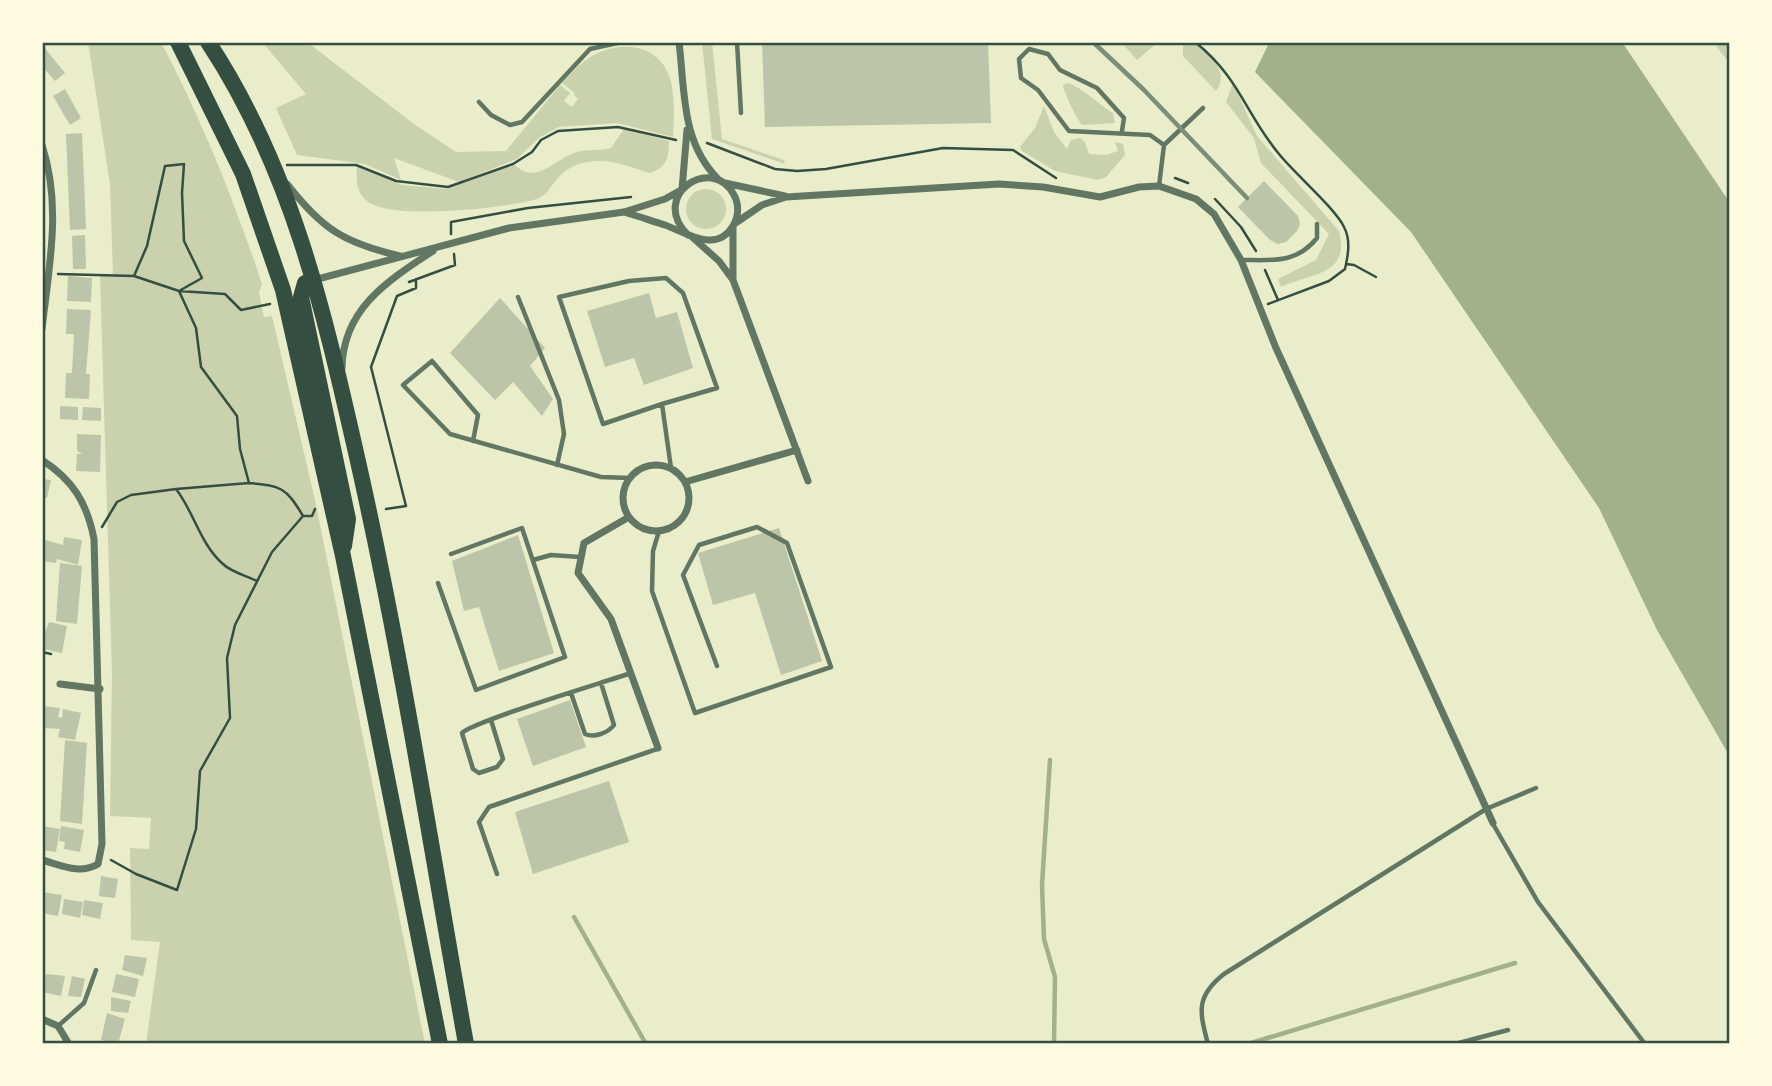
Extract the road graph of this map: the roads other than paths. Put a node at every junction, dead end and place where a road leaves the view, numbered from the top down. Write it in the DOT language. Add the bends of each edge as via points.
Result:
graph roads {
  1 [pos="178,42"];
  2 [pos="208,42"];
  3 [pos="622,42"];
  4 [pos="680,42"];
  5 [pos="737,42"];
  6 [pos="479,102"];
  7 [pos="1203,108"];
  8 [pos="741,113"];
  9 [pos="688,126"];
  10 [pos="1122,131"];
  11 [pos="42,145"];
  12 [pos="1164,145"];
  13 [pos="273,167"];
  14 [pos="722,182"];
  15 [pos="1159,186"];
  16 [pos="681,190"];
  17 [pos="786,197"];
  18 [pos="624,212"];
  19 [pos="1317,224"];
  20 [pos="733,225"];
  21 [pos="690,236"];
  22 [pos="440,247"];
  23 [pos="401,256"];
  24 [pos="1241,260"];
  25 [pos="733,280"];
  26 [pos="311,282"];
  27 [pos="279,297"];
  28 [pos="518,297"];
  29 [pos="42,328"];
  30 [pos="342,391"];
  31 [pos="662,404"];
  32 [pos="473,441"];
  33 [pos="797,450"];
  34 [pos="42,460"];
  35 [pos="557,465"];
  36 [pos="671,468"];
  37 [pos="630,478"];
  38 [pos="807,481"];
  39 [pos="685,482"];
  40 [pos="629,517"];
  41 [pos="659,531"];
  42 [pos="451,554"];
  43 [pos="343,555"];
  44 [pos="580,557"];
  45 [pos="533,560"];
  46 [pos="438,583"];
  47 [pos="717,666"];
  48 [pos="632,672"];
  49 [pos="601,683"];
  50 [pos="60,684"];
  51 [pos="100,689"];
  52 [pos="571,693"];
  53 [pos="491,720"];
  54 [pos="658,748"];
  55 [pos="1536,788"];
  56 [pos="1486,809"];
  57 [pos="1493,823"];
  58 [pos="42,859"];
  59 [pos="496,874"];
  60 [pos="96,970"];
  61 [pos="42,1020"];
  62 [pos="58,1026"];
  63 [pos="1508,1030"];
  64 [pos="69,1044"];
  65 [pos="440,1044"];
  66 [pos="466,1044"];
  67 [pos="1208,1044"];
  68 [pos="1455,1044"];
  69 [pos="1645,1044"];
  1 -- 27 [label="highway" via="243,173"];
  2 -- 13 [label="highway" via="229,73"];
  3 -- 6 [label="lane" via="590,49 522,122 510,125"];
  4 -- 9 [label="street"];
  5 -- 8 [label="lane"];
  7 -- 12 [label="lane"];
  9 -- 14 [label="street" via="701,160"];
  9 -- 16 [label="street"];
  10 -- 10 [label="lane" via="1069,131 1038,90 1021,78 1020,59 1029,49 1048,54 1060,70 1097,88 1124,118"];
  10 -- 12 [label="lane" via="1150,135"];
  11 -- 29 [label="street" via="52,174 54,204"];
  12 -- 15 [label="lane"];
  13 -- 23 [label="street" via="328,228 348,241"];
  13 -- 26 [label="highway"];
  14 -- 16 [label="street" via="699,178"];
  14 -- 17 [label="street"];
  14 -- 20 [label="street" via="735,197"];
  15 -- 17 [label="street" via="1100,197 999,184"];
  15 -- 24 [label="street" via="1196,199 1213,214"];
  16 -- 18 [label="street"];
  16 -- 21 [label="street" via="676,219"];
  17 -- 20 [label="street" via="762,205"];
  18 -- 21 [label="street"];
  18 -- 22 [label="street" via="509,228"];
  19 -- 24 [label="lane" via="1317,238 1305,253 1280,260"];
  20 -- 21 [label="street" via="719,238"];
  20 -- 25 [label="street"];
  21 -- 25 [label="street"];
  22 -- 23 [label="street"];
  22 -- 30 [label="street" via="386,282 364,308 345,342"];
  23 -- 26 [label="street"];
  24 -- 56 [label="street" via="1276,348"];
  25 -- 33 [label="street"];
  26 -- 27 [label="street"];
  26 -- 30 [label="highway"];
  26 -- 43 [label="highway" via="301,297 348,519"];
  27 -- 43 [label="highway"];
  28 -- 35 [label="lane" via="559,400 564,434"];
  30 -- 66 [label="highway" via="376,540"];
  31 -- 31 [label="lane" via="717,388 683,293 666,278 629,281 559,297 603,424"];
  31 -- 36 [label="lane"];
  32 -- 32 [label="lane" via="478,415 432,361 404,384 450,434"];
  32 -- 35 [label="lane"];
  33 -- 38 [label="street"];
  33 -- 39 [label="street"];
  34 -- 51 [label="street" via="76,490 89,513"];
  35 -- 37 [label="lane" via="601,477"];
  36 -- 37 [label="street" via="649,465"];
  36 -- 39 [label="street"];
  37 -- 40 [label="street" via="624,488"];
  39 -- 41 [label="street" via="689,503 685,514 678,523"];
  40 -- 41 [label="street" via="643,528"];
  40 -- 44 [label="street" via="584,542"];
  41 -- 47 [label="lane" via="653,551 652,591 695,713 831,667 787,543 757,527 699,545 683,575"];
  42 -- 45 [label="lane" via="522,528"];
  43 -- 65 [label="highway"];
  44 -- 45 [label="lane" via="551,555"];
  44 -- 48 [label="street" via="578,573 611,619"];
  45 -- 46 [label="lane" via="565,657 476,690"];
  48 -- 49 [label="lane"];
  48 -- 54 [label="street"];
  49 -- 52 [label="lane"];
  49 -- 52 [label="lane" via="614,725 592,737 585,734"];
  50 -- 51 [label="street"];
  51 -- 58 [label="street" via="102,855 89,870"];
  52 -- 53 [label="lane"];
  53 -- 53 [label="lane" via="462,733 473,769 479,773 498,767 503,760"];
  54 -- 59 [label="lane" via="489,807 479,822"];
  55 -- 56 [label="lane"];
  56 -- 57 [label="street"];
  56 -- 67 [label="lane" via="1212,983 1204,993 1201,1019"];
  57 -- 69 [label="lane" via="1538,902"];
  60 -- 62 [label="lane" via="84,1003"];
  61 -- 62 [label="street"];
  62 -- 64 [label="street"];
  63 -- 68 [label="lane"];
}
